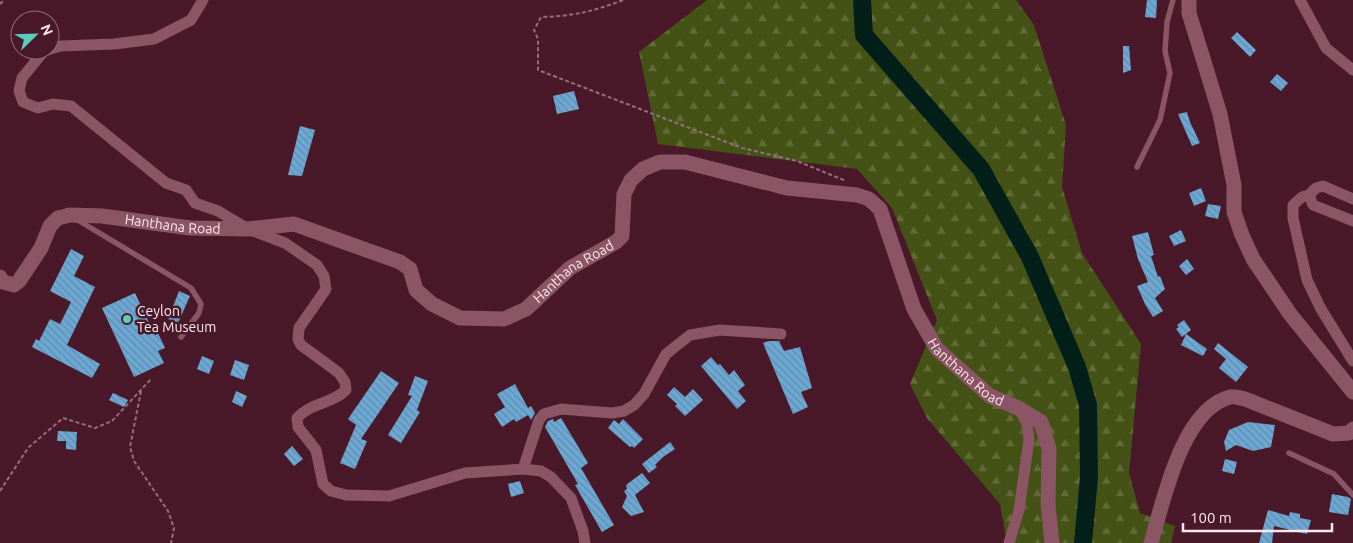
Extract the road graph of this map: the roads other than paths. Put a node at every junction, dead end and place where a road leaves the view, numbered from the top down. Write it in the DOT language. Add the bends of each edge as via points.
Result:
graph roads {
  1 [pos="204,0"];
  2 [pos="1173,0"];
  3 [pos="1189,0"];
  4 [pos="1300,0"];
  5 [pos="60,46"];
  6 [pos="37,60"];
  7 [pos="1353,70"];
  8 [pos="1136,167"];
  9 [pos="1310,195"];
  10 [pos="1353,199"];
  11 [pos="70,215"];
  12 [pos="1353,221"];
  13 [pos="248,229"];
  14 [pos="0,277"];
  15 [pos="781,334"];
  16 [pos="181,337"];
  17 [pos="1353,361"];
  18 [pos="1353,392"];
  19 [pos="1018,408"];
  20 [pos="1353,429"];
  21 [pos="1289,454"];
  22 [pos="523,469"];
  23 [pos="1353,495"];
  24 [pos="585,543"];
  25 [pos="1009,543"];
  26 [pos="1052,543"];
  27 [pos="1152,543"];
  1 -- 5 [label="street" via="191,20 154,39"];
  2 -- 8 [label="lane" via="1165,50 1170,73 1160,120"];
  3 -- 18 [label="street" via="1189,13 1220,114 1234,185 1234,212 1242,234 1253,259 1290,314"];
  4 -- 7 [label="street" via="1326,48"];
  6 -- 13 [label="street" via="22,78 19,91 23,102 38,108 53,104 71,106 166,184 186,190 194,203 218,211"];
  9 -- 10 [label="street" via="1323,186"];
  9 -- 12 [label="street" via="1313,205"];
  9 -- 17 [label="street" via="1293,204 1293,218 1307,280"];
  11 -- 13 [label="street, Hanthana Road" via="190,228"];
  11 -- 14 [label="street" via="58,218 50,226 41,248 14,285 3,282"];
  11 -- 16 [label="lane" via="191,288 201,304 199,314"];
  13 -- 19 [label="street, Hanthana Road" via="294,224 400,262 410,269 416,290 432,304 460,318 504,318 526,309 570,268 616,242 622,236 624,194 642,169 660,162 685,162 787,188 857,195 869,199 880,209 914,309 937,349 990,396"];
  13 -- 22 [label="street" via="285,243 317,265 324,276 326,289 299,328 298,338 302,345 339,373 346,390 338,398 304,411 297,418 298,427 316,450 323,484 346,495 389,496 465,474"];
  15 -- 22 [label="street" via="720,330 690,335 666,354 644,394 624,411 561,409 544,414 539,420"];
  19 -- 25 [label="street" via="1027,424 1029,440 1020,510"];
  19 -- 26 [label="street, Hanthana Road" via="1041,422 1049,449 1048,504"];
  20 -- 27 [label="street" via="1332,434 1245,399 1232,397 1218,402 1202,415 1192,429 1168,482"];
  21 -- 23 [label="lane" via="1334,474"];
  22 -- 24 [label="street" via="541,471 551,477 571,498"];
}
